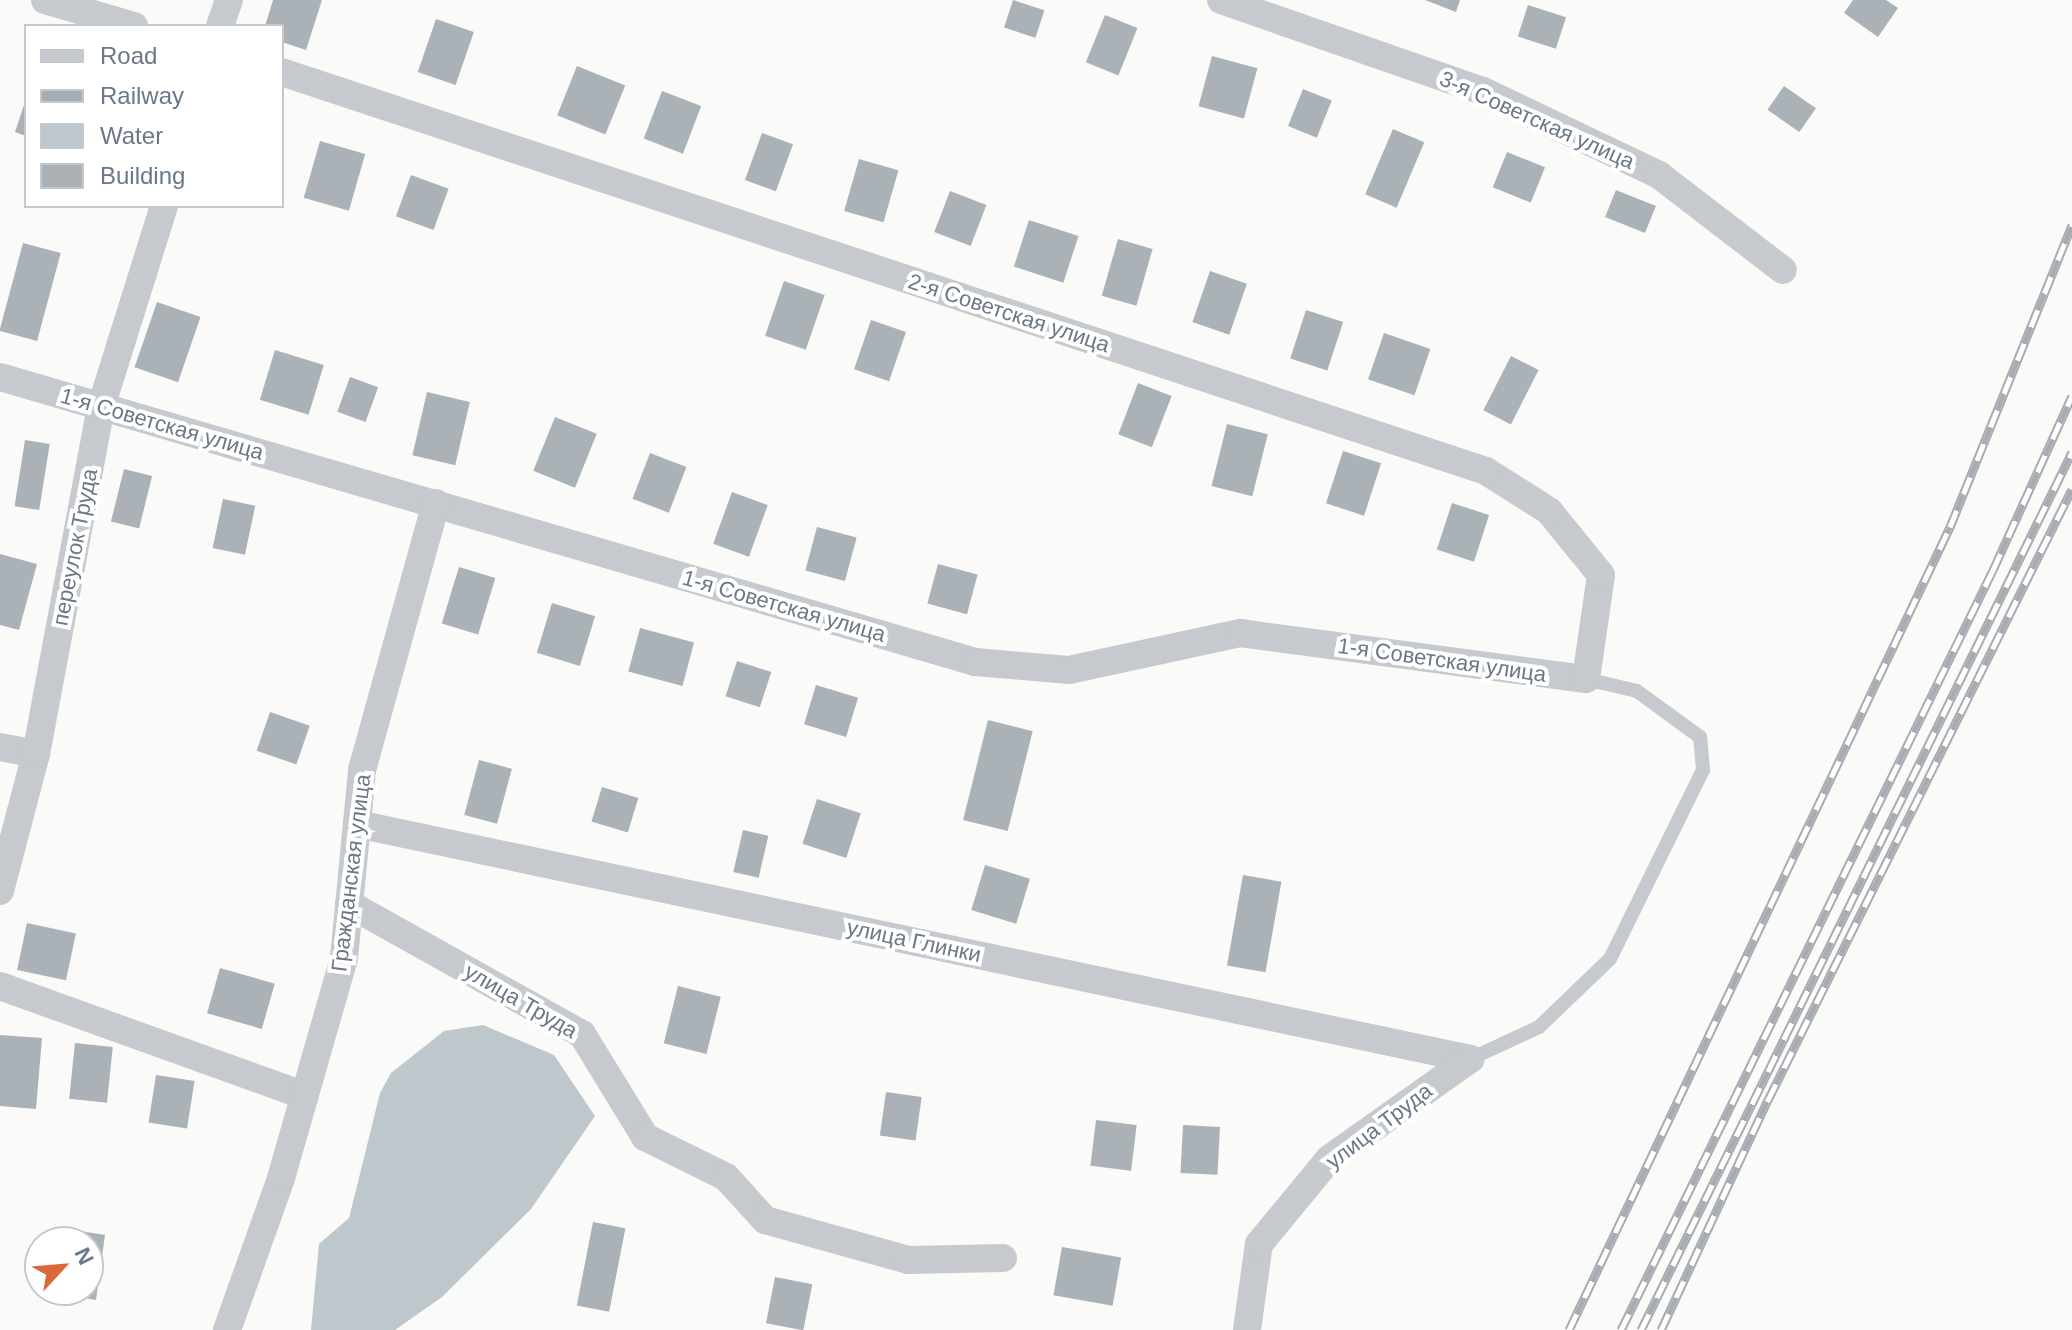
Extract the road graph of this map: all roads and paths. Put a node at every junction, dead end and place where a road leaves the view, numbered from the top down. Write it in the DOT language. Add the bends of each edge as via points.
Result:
graph roads {
  1 [pos="45,0"];
  2 [pos="229,0"];
  3 [pos="1221,0"];
  4 [pos="127,24"];
  5 [pos="221,24"];
  6 [pos="284,73"];
  7 [pos="163,208"];
  8 [pos="1783,270"];
  9 [pos="0,377"];
  10 [pos="101,407"];
  11 [pos="436,503"];
  12 [pos="1586,679"];
  13 [pos="0,747"];
  14 [pos="36,754"];
  15 [pos="357,824"];
  16 [pos="0,891"];
  17 [pos="349,904"];
  18 [pos="0,986"];
  19 [pos="1470,1059"];
  20 [pos="305,1096"];
  21 [pos="1003,1258"];
  22 [pos="227,1330"];
  23 [pos="1247,1330"];
  1 -- 4 [label="street"];
  2 -- 5 [label="street"];
  3 -- 8 [label="street, 3-я Советская улица" via="1483,91 1659,175"];
  6 -- 12 [label="street, 2-я Советская улица" via="1486,471 1549,511 1601,575"];
  7 -- 10 [label="street, переулок Труда"];
  9 -- 10 [label="street, 1-я Советская улица"];
  10 -- 11 [label="street, 1-я Советская улица"];
  10 -- 14 [label="street, переулок Труда"];
  11 -- 12 [label="street, 1-я Советская улица" via="975,662 1069,670 1240,633"];
  11 -- 15 [label="street, Гражданская улица" via="362,770"];
  12 -- 19 [label="lane" via="1637,691 1700,737 1703,770 1610,959 1539,1027"];
  13 -- 14 [label="street"];
  14 -- 16 [label="street, переулок Труда"];
  15 -- 17 [label="street, Гражданская улица"];
  15 -- 19 [label="street, улица Глинки"];
  17 -- 20 [label="street, Гражданская улица" via="344,958"];
  17 -- 21 [label="street, улица Труда" via="582,1034 645,1137 726,1177 765,1220 908,1260"];
  18 -- 20 [label="street"];
  19 -- 23 [label="street, улица Труда" via="1329,1159 1259,1244"];
  20 -- 22 [label="street, Гражданская улица"];
}
